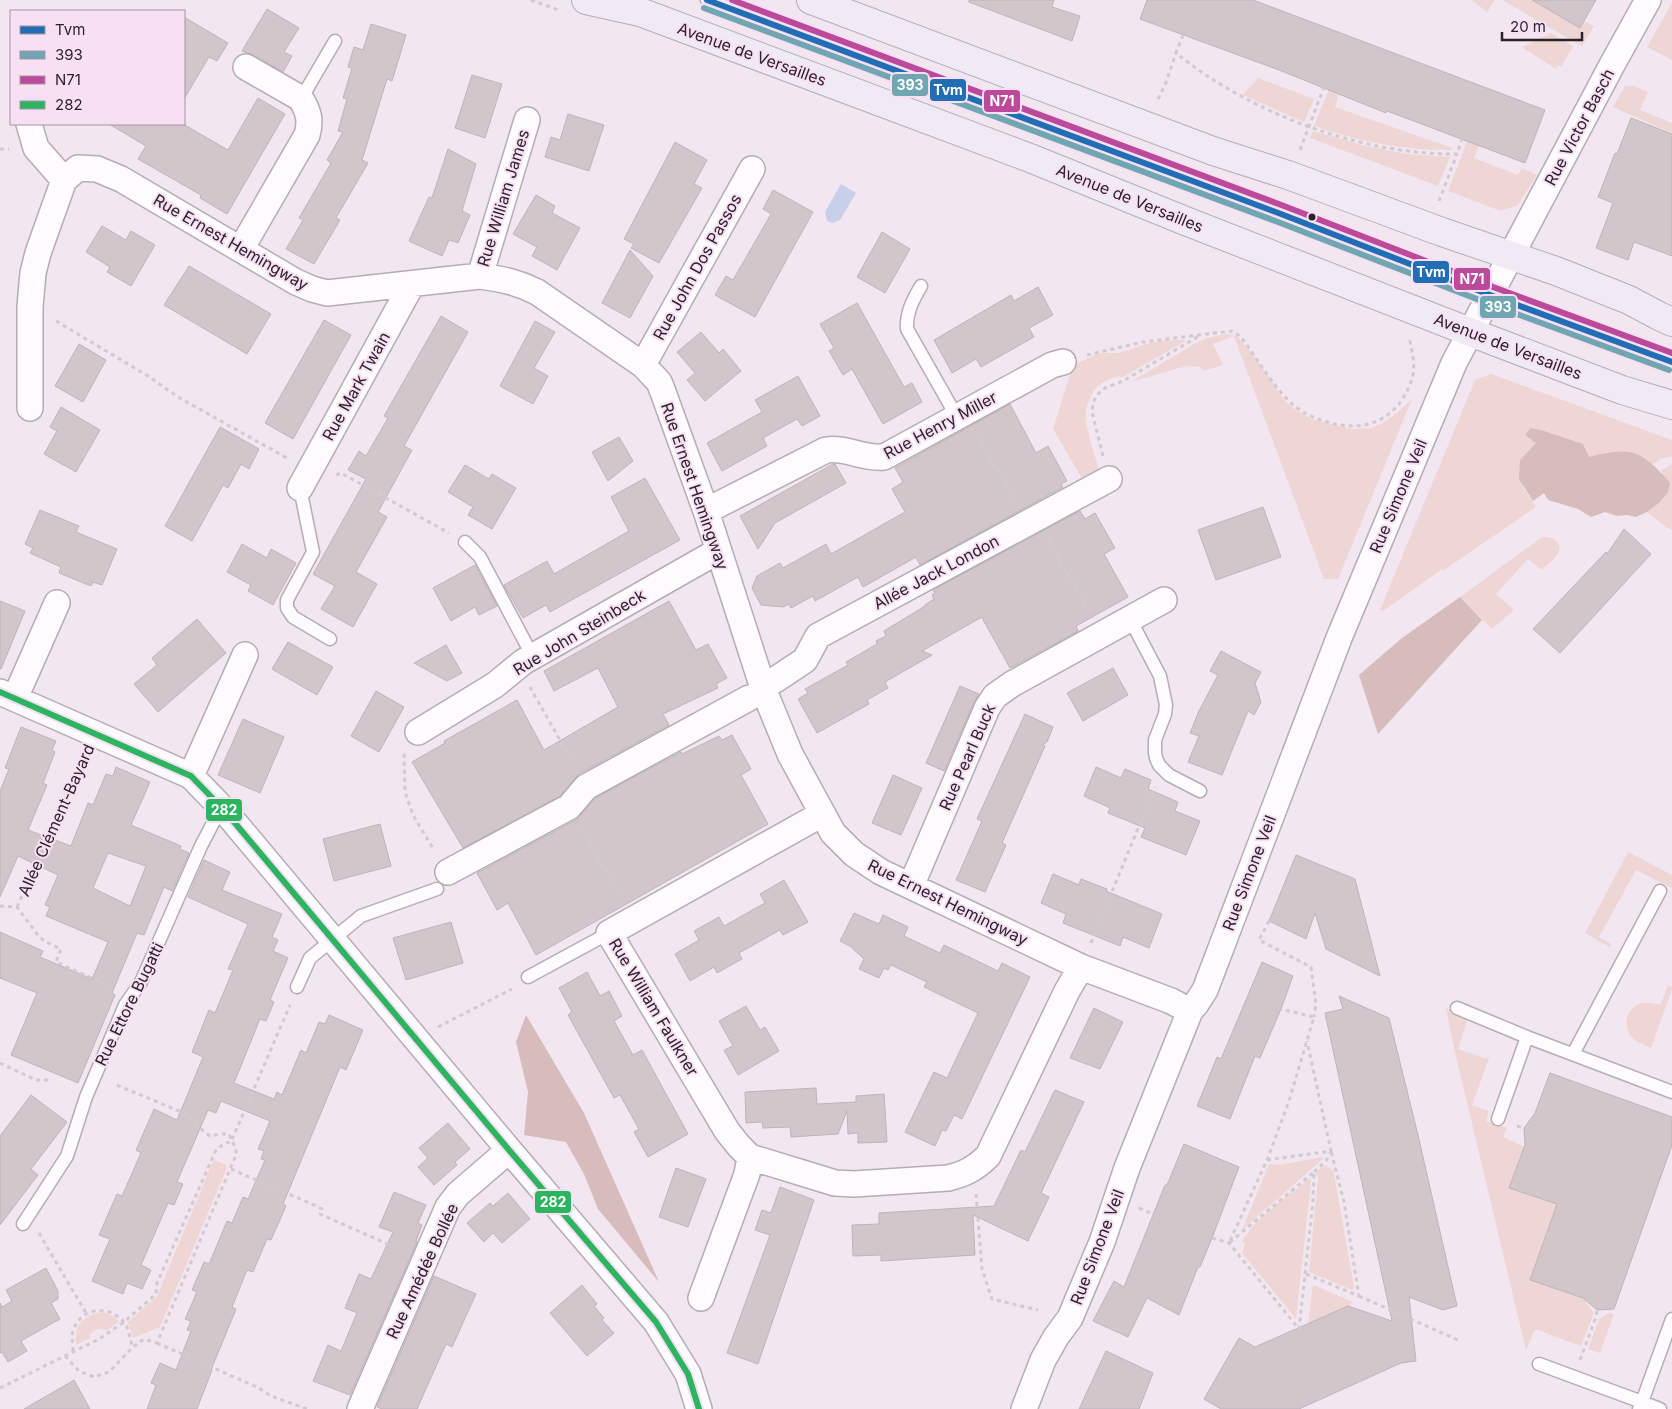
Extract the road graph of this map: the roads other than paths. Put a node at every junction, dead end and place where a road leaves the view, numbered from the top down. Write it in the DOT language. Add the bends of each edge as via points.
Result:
graph roads {
  1 [pos="586,0"];
  2 [pos="707,0"];
  3 [pos="811,0"];
  4 [pos="1648,0"];
  5 [pos="843,6"];
  6 [pos="335,41"];
  7 [pos="246,67"];
  8 [pos="305,105"];
  9 [pos="527,120"];
  10 [pos="29,125"];
  11 [pos="752,169"];
  12 [pos="64,180"];
  13 [pos="241,249"];
  14 [pos="1510,255"];
  15 [pos="480,276"];
  16 [pos="412,284"];
  17 [pos="921,286"];
  18 [pos="1490,295"];
  19 [pos="1672,322"];
  20 [pos="1470,332"];
  21 [pos="1063,362"];
  22 [pos="1672,362"];
  23 [pos="643,365"];
  24 [pos="1672,405"];
  25 [pos="30,408"];
  26 [pos="961,414"];
  27 [pos="1109,479"];
  28 [pos="305,480"];
  29 [pos="706,511"];
  30 [pos="465,542"];
  31 [pos="718,551"];
  32 [pos="1164,600"];
  33 [pos="57,603"];
  34 [pos="1130,619"];
  35 [pos="330,639"];
  36 [pos="245,655"];
  37 [pos="526,661"];
  38 [pos="775,680"];
  39 [pos="8,695"];
  40 [pos="749,698"];
  41 [pos="418,732"];
  42 [pos="191,776"];
  43 [pos="1200,791"];
  44 [pos="224,810"];
  45 [pos="822,814"];
  46 [pos="442,880"];
  47 [pos="911,886"];
  48 [pos="1660,891"];
  49 [pos="609,933"];
  50 [pos="333,938"];
  51 [pos="1081,967"];
  52 [pos="528,978"];
  53 [pos="297,987"];
  54 [pos="1457,1008"];
  55 [pos="1190,1011"];
  56 [pos="1527,1036"];
  57 [pos="1573,1054"];
  58 [pos="1672,1092"];
  59 [pos="1498,1119"];
  60 [pos="509,1150"];
  61 [pos="750,1157"];
  62 [pos="23,1224"];
  63 [pos="701,1298"];
  64 [pos="1672,1319"];
  65 [pos="1539,1364"];
  66 [pos="1641,1406"];
  67 [pos="360,1409"];
  68 [pos="699,1409"];
  69 [pos="1024,1409"];
  70 [pos="1660,1409"];
  1 -- 20 [label="main road, Avenue de Versailles" via="640,12 974,137"];
  2 -- 18 [label="lane" via="1272,210"];
  3 -- 5 [label="main road"];
  4 -- 14 [label="street, Rue Victor Basch"];
  5 -- 14 [label="main road" via="1213,151"];
  6 -- 8 [label="lane" via="304,94"];
  7 -- 8 [label="street" via="300,98"];
  8 -- 13 [label="street" via="310,120 307,135"];
  9 -- 15 [label="street, Rue William James"];
  10 -- 12 [label="street" via="36,148"];
  11 -- 23 [label="street, Rue John Dos Passos"];
  12 -- 13 [label="street, Rue Ernest Hemingway" via="78,168 97,169 121,179"];
  12 -- 25 [label="street" via="33,273"];
  13 -- 16 [label="street, Rue Ernest Hemingway" via="296,282 327,293"];
  14 -- 18 [label="street, Rue Victor Basch"];
  14 -- 19 [label="main road" via="1629,300"];
  15 -- 16 [label="street, Rue Ernest Hemingway"];
  15 -- 23 [label="street, Rue Ernest Hemingway" via="505,279 538,292"];
  16 -- 28 [label="street, Rue Mark Twain"];
  17 -- 26 [label="lane" via="906,317 907,328"];
  18 -- 20 [label="street, Rue Simone Veil"];
  18 -- 22 [label="lane"];
  20 -- 24 [label="main road, Avenue de Versailles" via="1622,390"];
  20 -- 55 [label="street, Rue Simone Veil" via="1450,372 1353,604 1205,990"];
  21 -- 26 [label="street, Rue Henry Miller"];
  23 -- 29 [label="street, Rue Ernest Hemingway" via="659,382"];
  26 -- 29 [label="street, Rue Henry Miller" via="884,456 873,458 845,450 826,450"];
  27 -- 38 [label="street, Allée Jack London" via="818,636 805,660"];
  28 -- 35 [label="lane" via="313,552 287,600 287,608 293,617"];
  29 -- 31 [label="street, Rue Ernest Hemingway"];
  30 -- 37 [label="lane" via="480,557"];
  31 -- 37 [label="street, Rue John Steinbeck"];
  31 -- 45 [label="street, Rue Ernest Hemingway" via="763,688 790,754"];
  32 -- 34 [label="street, Rue Pearl Buck"];
  33 -- 39 [label="street"];
  34 -- 43 [label="lane" via="1160,676 1166,709 1154,752 1159,765 1169,775"];
  34 -- 47 [label="street, Rue Pearl Buck" via="995,696"];
  36 -- 42 [label="street"];
  37 -- 41 [label="street, Rue John Steinbeck" via="495,685"];
  39 -- 42 [label="street"];
  40 -- 46 [label="street" via="586,787 569,807"];
  42 -- 44 [label="street"];
  44 -- 50 [label="street"];
  44 -- 62 [label="lane, Rue Ettore Bugatti" via="214,821 201,846 142,982 125,1005 94,1076 67,1156"];
  45 -- 47 [label="street, Rue Ernest Hemingway" via="833,833 854,854"];
  45 -- 49 [label="street, Rue William Faulkner"];
  46 -- 50 [label="lane" via="361,916"];
  47 -- 51 [label="street, Rue Ernest Hemingway"];
  48 -- 57 [label="lane"];
  49 -- 52 [label="lane"];
  49 -- 61 [label="street, Rue William Faulkner" via="727,1131"];
  50 -- 53 [label="lane" via="310,958"];
  50 -- 60 [label="street"];
  51 -- 55 [label="street, Rue Ernest Hemingway"];
  51 -- 61 [label="street, Rue William Faulkner" via="988,1156 974,1169 948,1178 835,1183"];
  54 -- 56 [label="lane"];
  55 -- 69 [label="street, Rue Simone Veil" via="1127,1168 1102,1242 1070,1318 1043,1360"];
  56 -- 57 [label="lane"];
  56 -- 59 [label="lane"];
  57 -- 58 [label="lane"];
  60 -- 67 [label="street, Rue Amédée Bollée" via="458,1194 448,1207"];
  60 -- 68 [label="street" via="656,1322 688,1374"];
  61 -- 63 [label="street" via="747,1174"];
  64 -- 66 [label="lane"];
  65 -- 66 [label="lane"];
  66 -- 70 [label="lane"];
}
